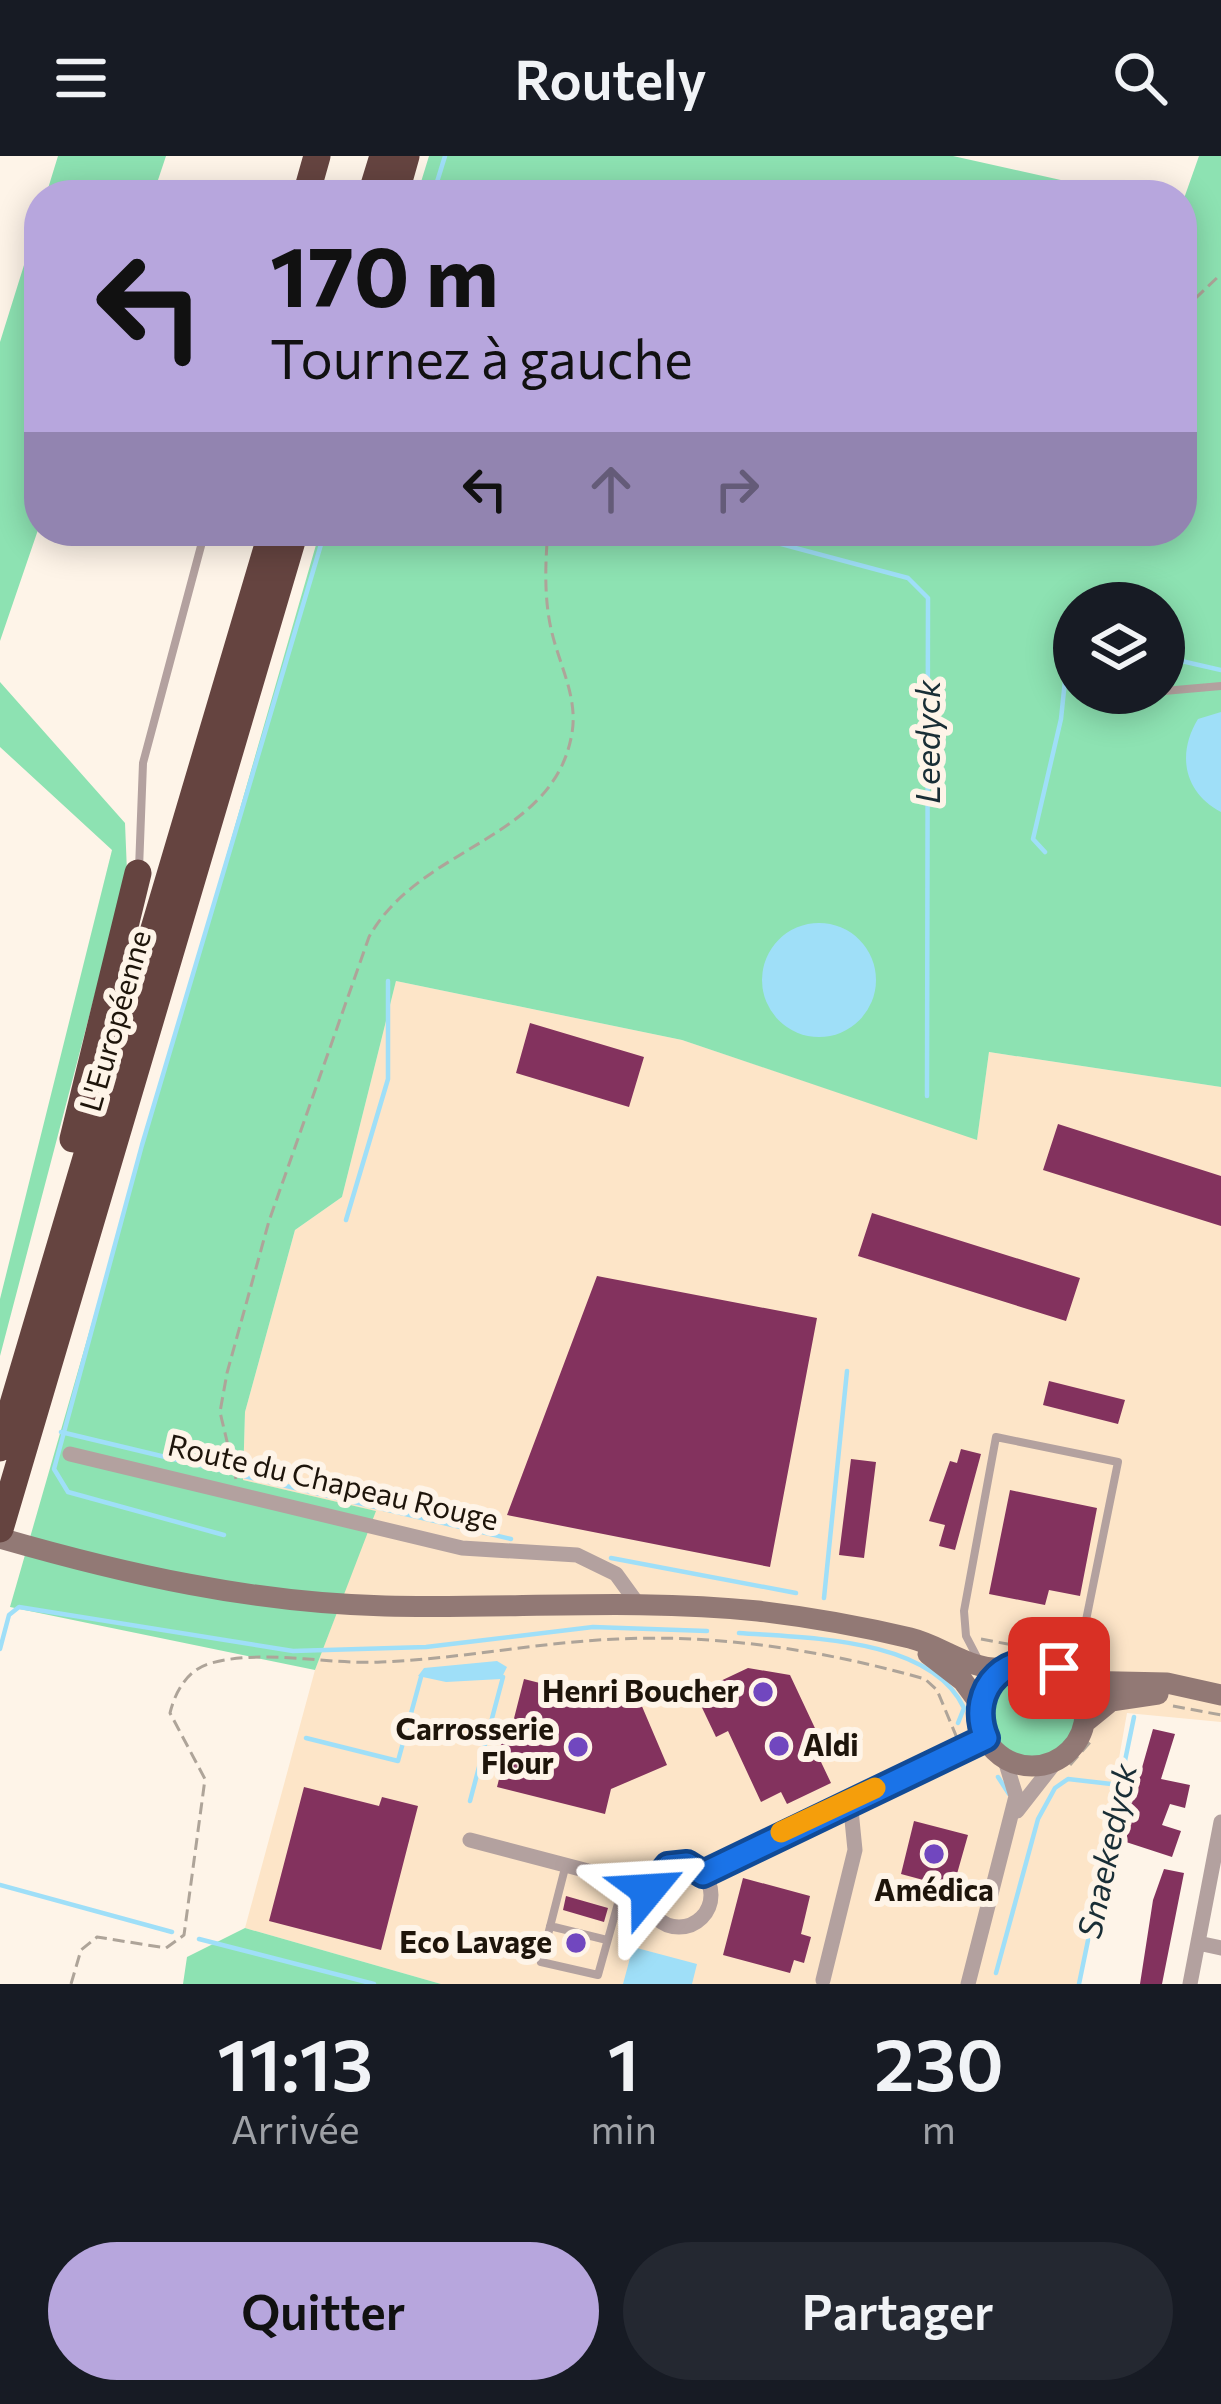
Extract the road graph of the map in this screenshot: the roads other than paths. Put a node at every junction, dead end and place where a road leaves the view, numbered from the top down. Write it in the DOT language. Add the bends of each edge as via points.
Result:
graph roads {
  1 [pos="201,546"];
  2 [pos="268,546"];
  3 [pos="292,546"];
  4 [pos="1221,686"];
  5 [pos="1185,690"];
  6 [pos="138,873"];
  7 [pos="0,1415"];
  8 [pos="0,1448"];
  9 [pos="70,1454"];
  10 [pos="0,1533"];
  11 [pos="637,1603"];
  12 [pos="891,1634"];
  13 [pos="995,1668"];
  14 [pos="1066,1674"];
  15 [pos="1221,1696"];
  16 [pos="980,1704"];
  17 [pos="1084,1723"];
  18 [pos="986,1738"];
  19 [pos="1004,1757"];
  20 [pos="1057,1760"];
  21 [pos="850,1800"];
  22 [pos="1221,1822"];
  23 [pos="1011,1825"];
  24 [pos="470,1840"];
  25 [pos="566,1866"];
  26 [pos="703,1874"];
  27 [pos="624,1882"];
  28 [pos="649,1886"];
  29 [pos="550,1926"];
  30 [pos="608,1940"];
  31 [pos="1198,1943"];
  32 [pos="1221,1948"];
  33 [pos="823,1980"];
  34 [pos="968,1984"];
  35 [pos="1190,1984"];
  1 -- 6 [label="lane" via="143,764"];
  2 -- 8 [label="highway, L'Européenne"];
  3 -- 10 [label="highway, L'Européenne"];
  4 -- 5 [label="lane"];
  6 -- 7 [label="highway"];
  9 -- 11 [label="street, Route du Chapeau Rouge" via="462,1548 577,1555 616,1574"];
  10 -- 11 [label="street" via="190,1585 320,1602"];
  11 -- 12 [label="street" via="771,1613"];
  12 -- 13 [label="street"];
  12 -- 16 [label="street" via="941,1662"];
  13 -- 14 [label="street" via="1028,1660"];
  13 -- 14 [label="lane" via="969,1642 964,1618 996,1437 1118,1462 1081,1645"];
  13 -- 16 [label="street"];
  14 -- 15 [label="street"];
  14 -- 17 [label="street" via="1084,1702"];
  15 -- 17 [label="street" via="1133,1695 1105,1704"];
  16 -- 18 [label="street"];
  17 -- 20 [label="street"];
  18 -- 19 [label="street"];
  18 -- 21 [label="street"];
  19 -- 20 [label="street" via="1030,1766"];
  19 -- 23 [label="street" via="1016,1789"];
  20 -- 23 [label="street"];
  21 -- 26 [label="street"];
  21 -- 33 [label="street" via="855,1850"];
  22 -- 31 [label="street"];
  23 -- 34 [label="street"];
  24 -- 25 [label="street"];
  25 -- 27 [label="street"];
  25 -- 29 [label="lane"];
  26 -- 28 [label="street" via="670,1864"];
  26 -- 28 [label="street" via="709,1906 687,1926 656,1916"];
  27 -- 28 [label="street"];
  27 -- 30 [label="lane"];
  29 -- 30 [label="lane"];
  29 -- 30 [label="lane" via="542,1962 598,1975"];
  31 -- 32 [label="street"];
  31 -- 35 [label="street"];
}
